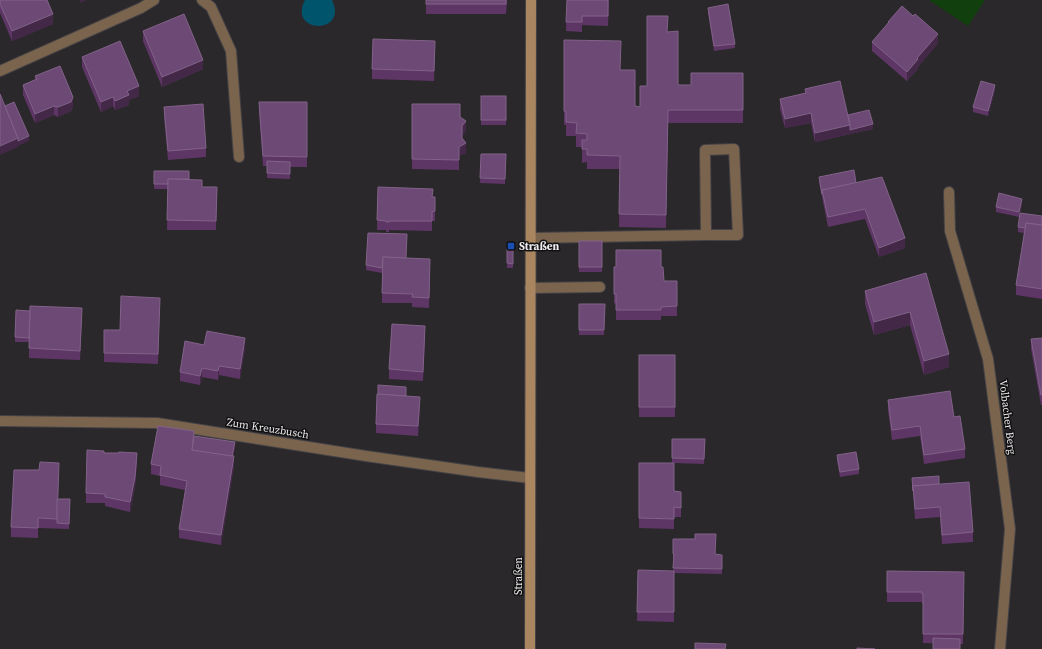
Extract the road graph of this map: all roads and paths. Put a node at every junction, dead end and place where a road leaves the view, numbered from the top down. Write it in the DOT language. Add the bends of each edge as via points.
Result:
graph roads {
  1 [pos="154,0"];
  2 [pos="202,0"];
  3 [pos="531,0"];
  4 [pos="0,72"];
  5 [pos="239,157"];
  6 [pos="949,192"];
  7 [pos="706,235"];
  8 [pos="531,238"];
  9 [pos="600,287"];
  10 [pos="530,288"];
  11 [pos="0,421"];
  12 [pos="530,478"];
  13 [pos="530,649"];
  14 [pos="1000,649"];
  1 -- 4 [label="street"];
  2 -- 5 [label="street" via="211,8 230,51"];
  3 -- 8 [label="main road, Straßen"];
  6 -- 14 [label="street, Volbacher Berg" via="950,230 988,359 1010,529"];
  7 -- 7 [label="street" via="738,235 734,149 705,150"];
  7 -- 8 [label="street"];
  8 -- 10 [label="main road, Straßen"];
  9 -- 10 [label="street"];
  10 -- 12 [label="main road, Straßen"];
  11 -- 12 [label="street, Zum Kreuzbusch" via="157,423"];
  12 -- 13 [label="main road, Straßen"];
}
